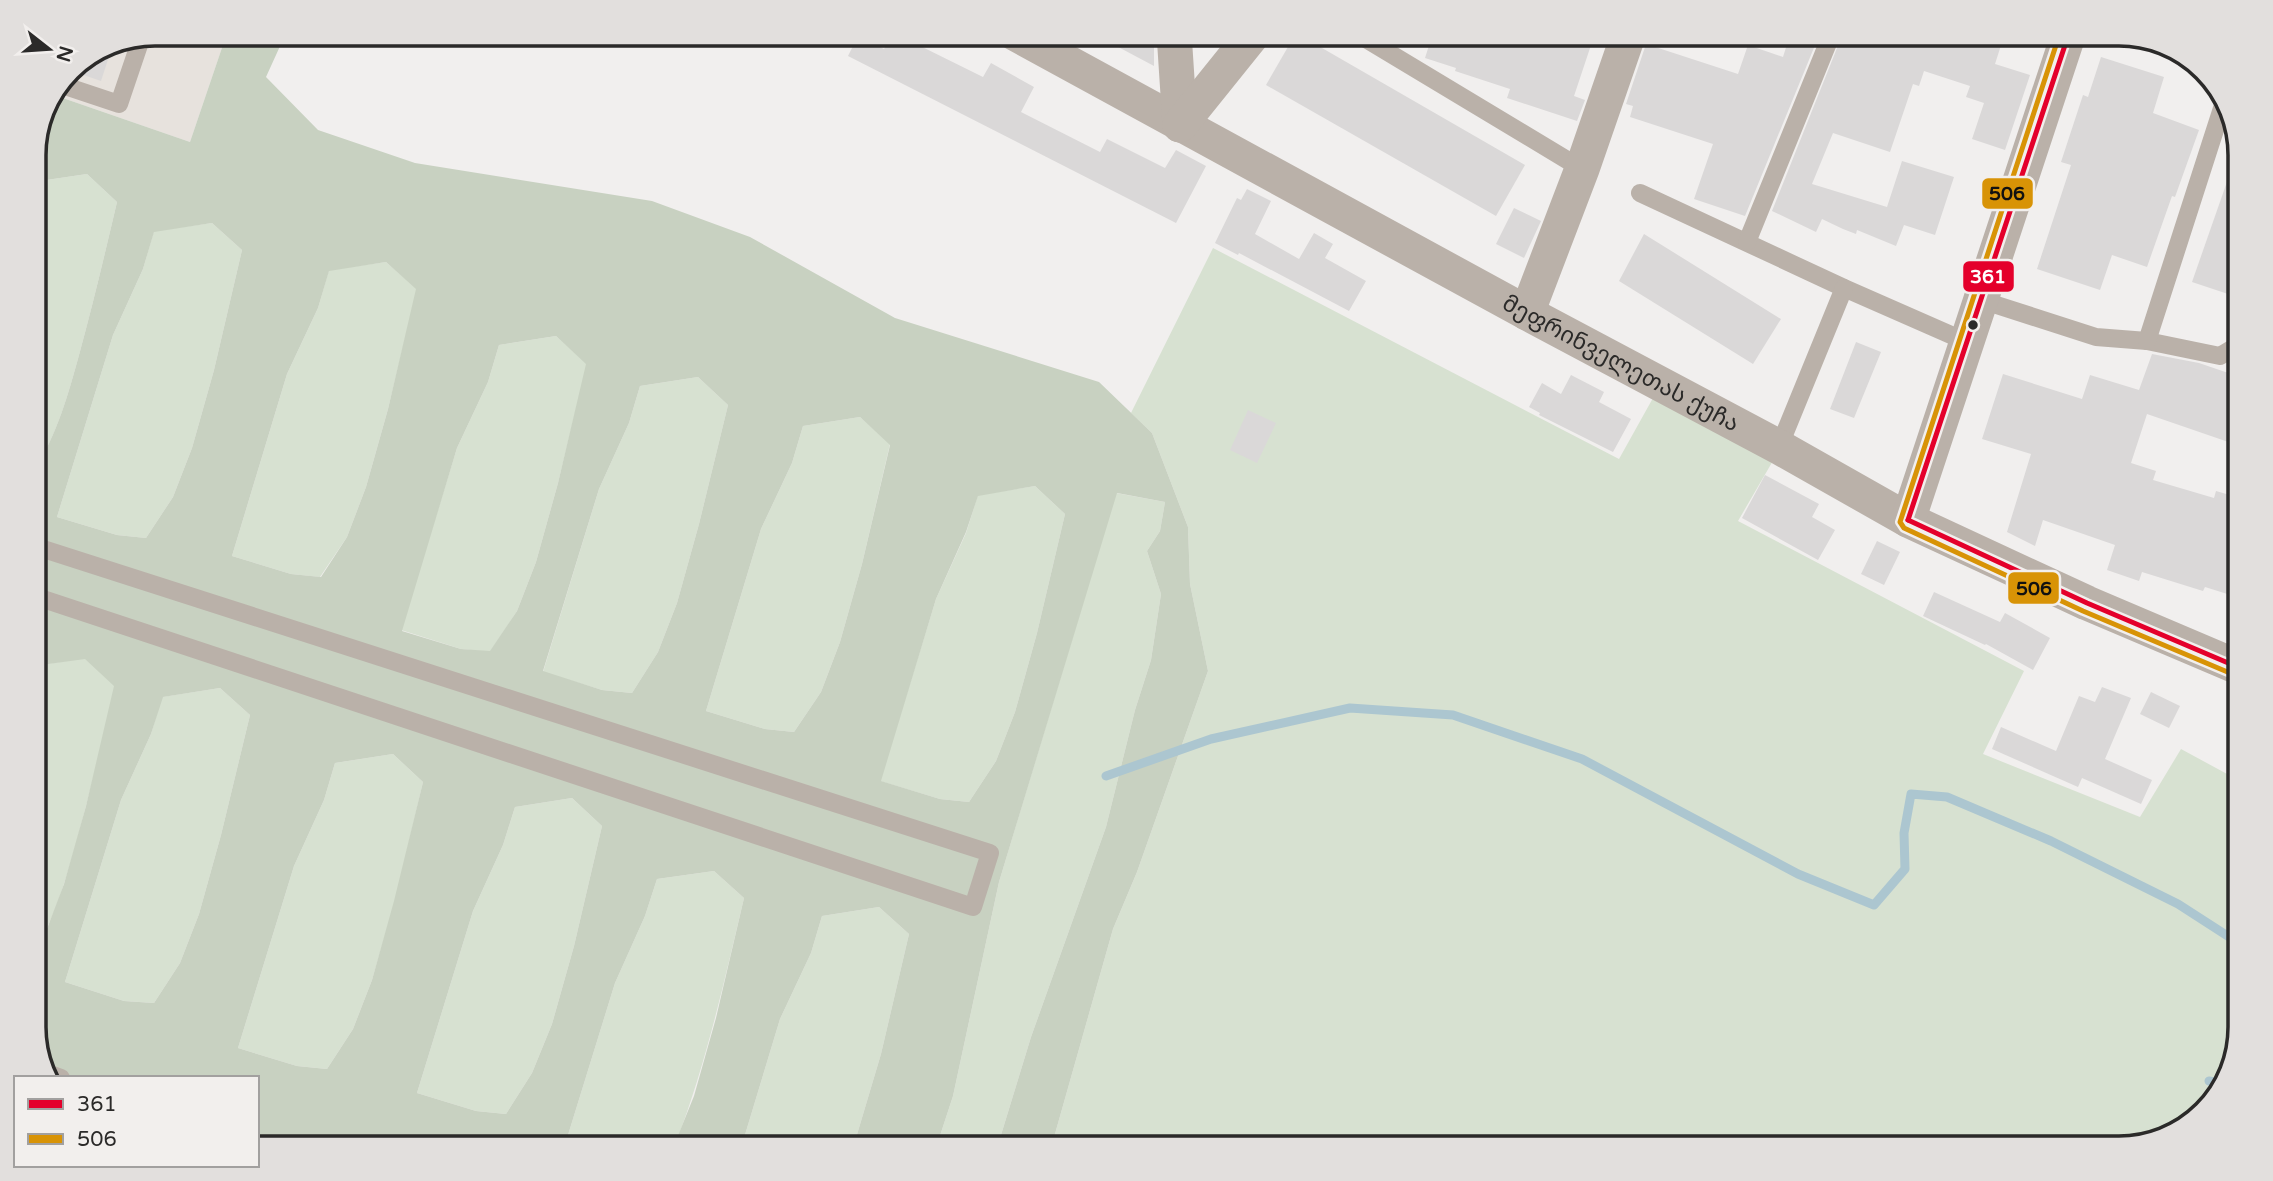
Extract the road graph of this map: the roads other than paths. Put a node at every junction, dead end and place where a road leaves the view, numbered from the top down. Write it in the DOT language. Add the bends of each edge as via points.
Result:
graph roads {
  1 [pos="1037,46"];
  2 [pos="1175,46"];
  3 [pos="1244,46"];
  4 [pos="1378,46"];
  5 [pos="1625,46"];
  6 [pos="1827,46"];
  7 [pos="2065,46"];
  8 [pos="138,48"];
  9 [pos="69,87"];
  10 [pos="2220,115"];
  11 [pos="1180,125"];
  12 [pos="1582,169"];
  13 [pos="1640,193"];
  14 [pos="1747,242"];
  15 [pos="1844,288"];
  16 [pos="1980,300"];
  17 [pos="1527,313"];
  18 [pos="2147,341"];
  19 [pos="1967,342"];
  20 [pos="2227,352"];
  21 [pos="1779,447"];
  22 [pos="1908,520"];
  23 [pos="46,550"];
  24 [pos="46,600"];
  25 [pos="2228,663"];
  1 -- 11 [label="street, მეფრინველეთას ქუჩა"];
  2 -- 11 [label="street"];
  3 -- 11 [label="street"];
  4 -- 12 [label="lane"];
  5 -- 12 [label="street"];
  6 -- 14 [label="lane"];
  7 -- 16 [label="street"];
  8 -- 9 [label="lane" via="119,104"];
  10 -- 18 [label="lane"];
  11 -- 17 [label="street, მეფრინველეთას ქუჩა"];
  12 -- 17 [label="street"];
  13 -- 14 [label="lane"];
  14 -- 15 [label="lane"];
  15 -- 19 [label="lane"];
  15 -- 21 [label="lane"];
  16 -- 18 [label="lane" via="2096,337"];
  16 -- 19 [label="street"];
  17 -- 21 [label="street, მეფრინველეთას ქუჩა"];
  18 -- 20 [label="lane" via="2220,356"];
  19 -- 22 [label="street"];
  21 -- 22 [label="street, მეფრინველეთას ქუჩა"];
  22 -- 25 [label="street, მეფრინველეთას ქუჩა"];
  23 -- 24 [label="lane" via="990,853 973,907"];
}
